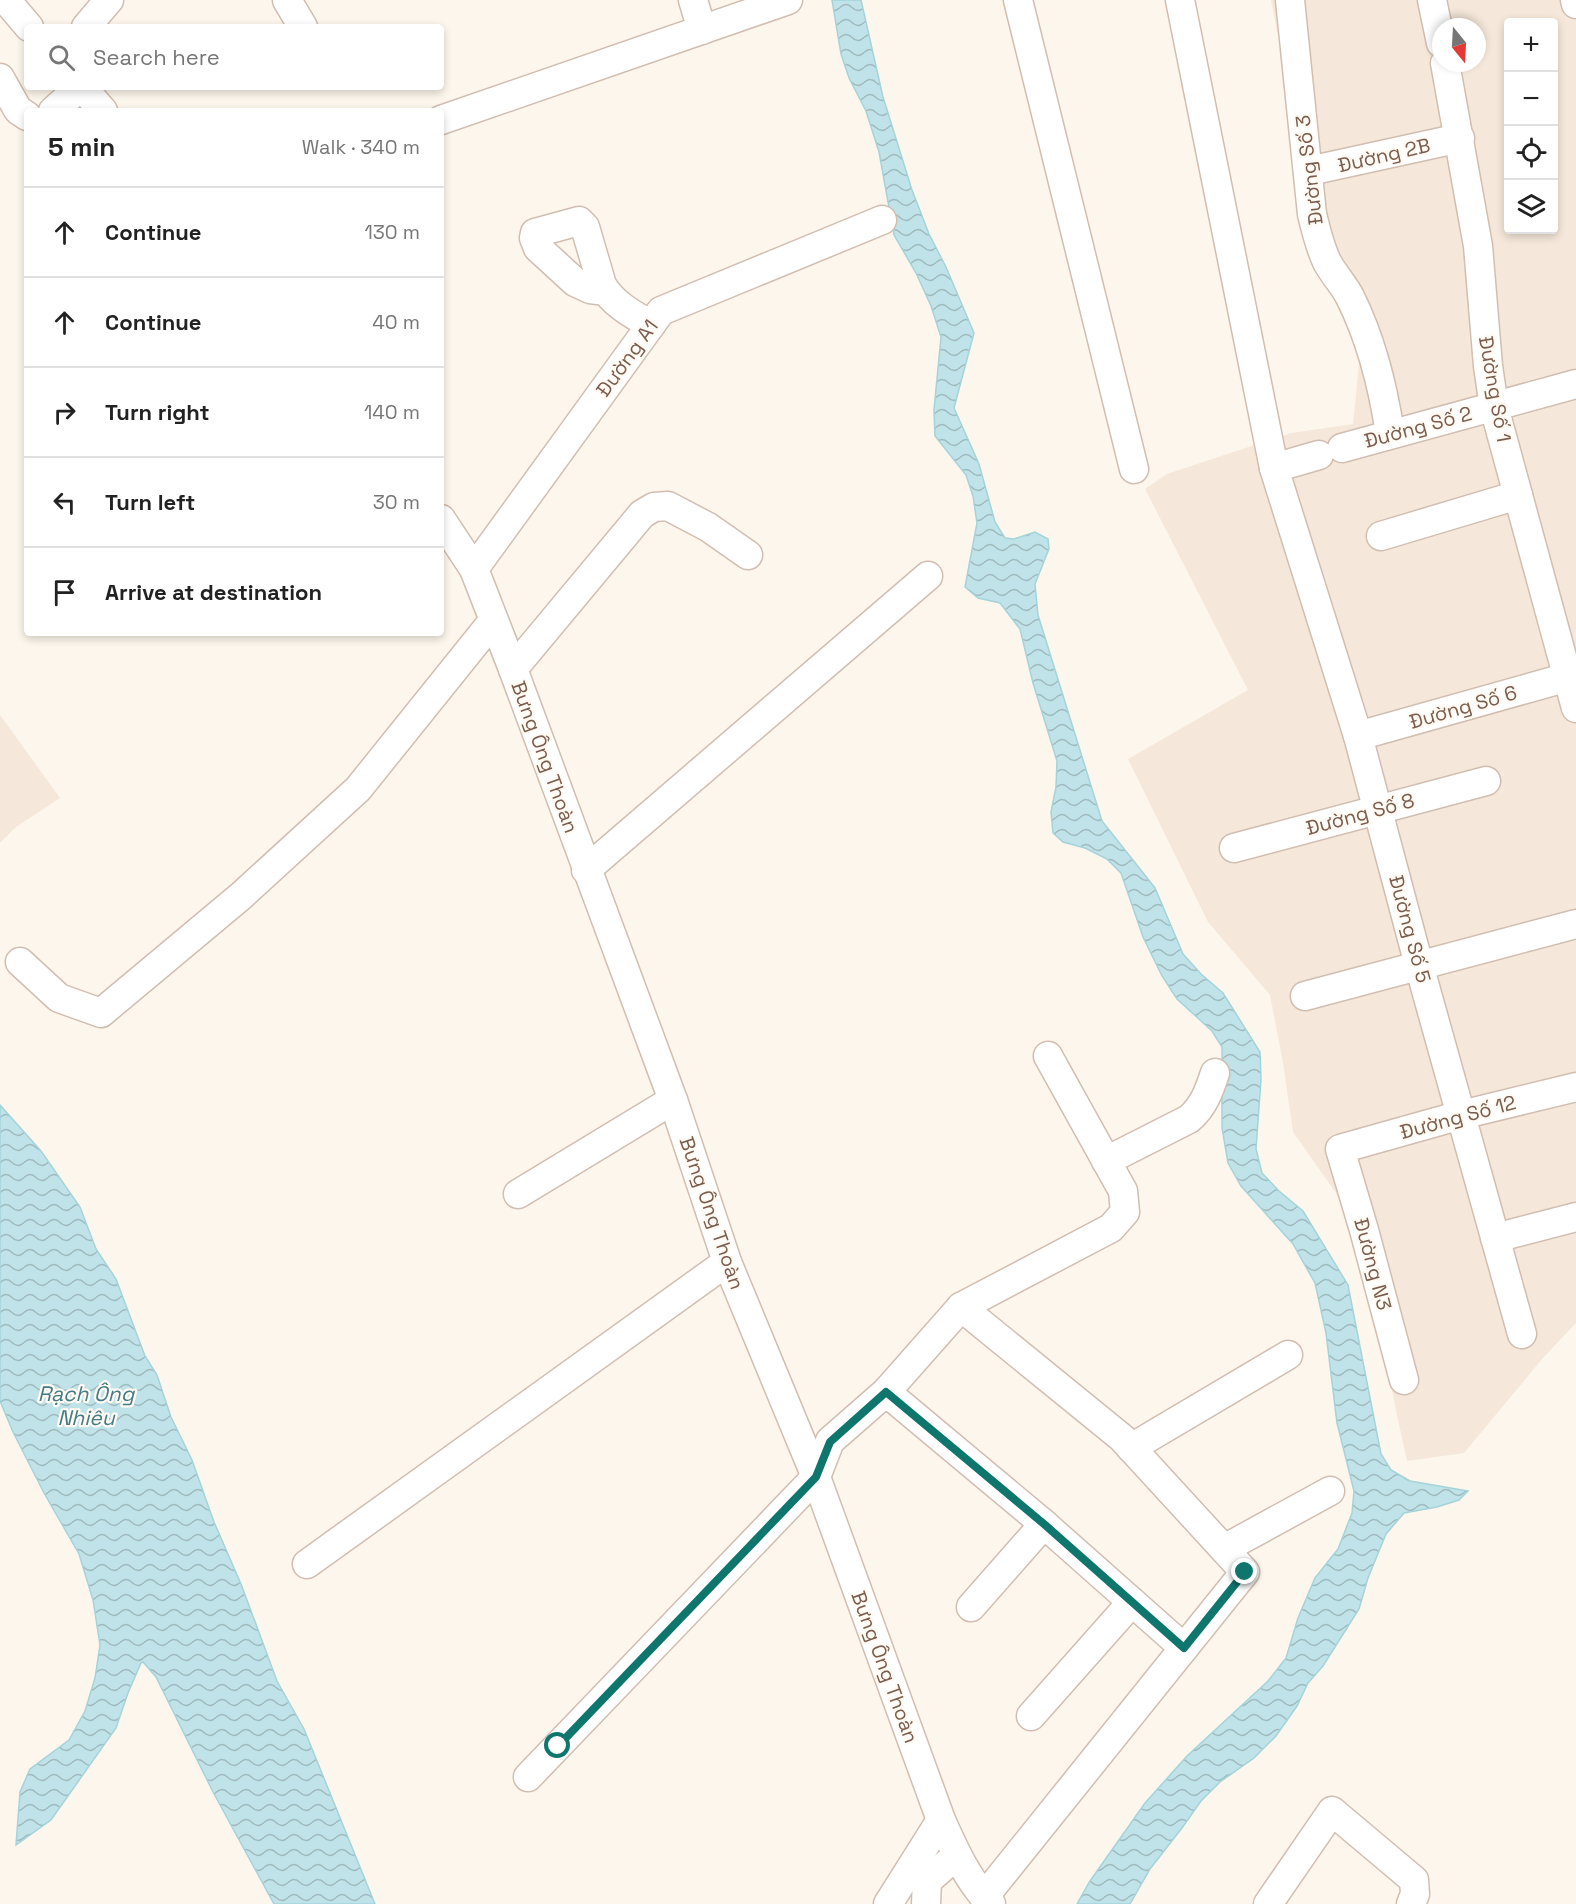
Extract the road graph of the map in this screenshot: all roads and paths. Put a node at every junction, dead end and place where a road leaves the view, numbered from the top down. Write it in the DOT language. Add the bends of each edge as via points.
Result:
graph roads {
  1 [pos="6,0"];
  2 [pos="109,0"];
  3 [pos="287,0"];
  4 [pos="693,0"];
  5 [pos="788,0"];
  6 [pos="1018,0"];
  7 [pos="1180,0"];
  8 [pos="1290,0"];
  9 [pos="1432,0"];
  10 [pos="1436,18"];
  11 [pos="26,24"];
  12 [pos="89,24"];
  13 [pos="301,24"];
  14 [pos="702,30"];
  15 [pos="1447,72"];
  16 [pos="0,78"];
  17 [pos="78,90"];
  18 [pos="84,90"];
  19 [pos="56,108"];
  20 [pos="100,108"];
  21 [pos="24,114"];
  22 [pos="444,119"];
  23 [pos="1460,138"];
  24 [pos="1308,171"];
  25 [pos="882,220"];
  26 [pos="606,291"];
  27 [pos="651,325"];
  28 [pos="1576,384"];
  29 [pos="1494,407"];
  30 [pos="1390,434"];
  31 [pos="1274,468"];
  32 [pos="1134,469"];
  33 [pos="1518,495"];
  34 [pos="444,524"];
  35 [pos="1381,536"];
  36 [pos="748,555"];
  37 [pos="474,569"];
  38 [pos="928,576"];
  39 [pos="493,621"];
  40 [pos="513,669"];
  41 [pos="1568,677"];
  42 [pos="1576,708"];
  43 [pos="1358,736"];
  44 [pos="1486,781"];
  45 [pos="1378,810"];
  46 [pos="1234,848"];
  47 [pos="586,870"];
  48 [pos="1576,924"];
  49 [pos="20,962"];
  50 [pos="1419,965"];
  51 [pos="1305,996"];
  52 [pos="1048,1056"];
  53 [pos="1215,1073"];
  54 [pos="1576,1087"];
  55 [pos="673,1100"];
  56 [pos="1461,1115"];
  57 [pos="1340,1149"];
  58 [pos="1106,1161"];
  59 [pos="519,1194"];
  60 [pos="1576,1217"];
  61 [pos="1495,1238"];
  62 [pos="727,1262"];
  63 [pos="961,1307"];
  64 [pos="1522,1334"];
  65 [pos="1288,1355"];
  66 [pos="1404,1380"];
  67 [pos="886,1392"];
  68 [pos="1131,1448"];
  69 [pos="816,1477"];
  70 [pos="1330,1491"];
  71 [pos="1044,1524"];
  72 [pos="1224,1549"];
  73 [pos="307,1564"];
  74 [pos="1132,1602"];
  75 [pos="971,1606"];
  76 [pos="1184,1648"];
  77 [pos="1031,1716"];
  78 [pos="528,1777"];
  79 [pos="941,1820"];
  80 [pos="957,1855"];
  81 [pos="987,1900"];
  82 [pos="888,1904"];
  83 [pos="926,1904"];
  84 [pos="1268,1904"];
  85 [pos="1411,1904"];
  1 -- 11 [label="street"];
  2 -- 12 [label="street"];
  3 -- 13 [label="street"];
  4 -- 14 [label="street"];
  5 -- 14 [label="street"];
  6 -- 32 [label="street"];
  7 -- 31 [label="street, Đường Số 5"];
  8 -- 24 [label="street, Đường Số 3"];
  9 -- 10 [label="street"];
  14 -- 22 [label="street"];
  15 -- 23 [label="street, Đường Số 1"];
  16 -- 21 [label="street"];
  17 -- 19 [label="street"];
  18 -- 20 [label="street"];
  23 -- 24 [label="street, Đường 2B"];
  23 -- 29 [label="street, Đường Số 1" via="1478,246"];
  24 -- 30 [label="street, Đường Số 3" via="1319,241 1363,324 1378,366"];
  25 -- 27 [label="street, Đường A1" via="661,311"];
  26 -- 27 [label="street" via="620,306"];
  27 -- 37 [label="street, Đường A1"];
  28 -- 29 [label="street, Đường Số 2"];
  29 -- 30 [label="street, Đường Số 2"];
  29 -- 33 [label="street, Đường Số 1"];
  30 -- 31 [label="street, Đường Số 2"];
  31 -- 43 [label="street, Đường Số 5"];
  33 -- 35 [label="street"];
  33 -- 41 [label="street, Đường Số 1"];
  34 -- 37 [label="street, Bưng Ông Thoàn"];
  36 -- 40 [label="street" via="668,506 654,507 642,514"];
  37 -- 39 [label="street, Bưng Ông Thoàn"];
  38 -- 47 [label="street"];
  39 -- 40 [label="street, Bưng Ông Thoàn"];
  39 -- 49 [label="street" via="358,789 240,896 101,1013 59,998"];
  40 -- 47 [label="street, Bưng Ông Thoàn"];
  41 -- 42 [label="street, Đường Số 1"];
  41 -- 43 [label="street, Đường Số 6"];
  43 -- 45 [label="street, Đường Số 5"];
  44 -- 45 [label="street, Đường Số 8"];
  45 -- 46 [label="street, Đường Số 8"];
  45 -- 50 [label="street, Đường Số 5"];
  47 -- 55 [label="street, Bưng Ông Thoàn"];
  48 -- 50 [label="street"];
  50 -- 51 [label="street"];
  50 -- 56 [label="street, Đường Số 5"];
  52 -- 58 [label="street"];
  53 -- 58 [label="street" via="1199,1111"];
  54 -- 56 [label="street, Đường Số 12"];
  55 -- 59 [label="street"];
  55 -- 62 [label="street, Bưng Ông Thoàn"];
  56 -- 57 [label="street, Đường Số 12"];
  56 -- 61 [label="street, Đường Số 5"];
  57 -- 66 [label="street, Đường N3"];
  58 -- 63 [label="street" via="1122,1191 1125,1212 1111,1228"];
  60 -- 61 [label="street"];
  61 -- 64 [label="street, Đường Số 5"];
  62 -- 69 [label="street, Bưng Ông Thoàn"];
  62 -- 73 [label="street"];
  63 -- 67 [label="street"];
  63 -- 68 [label="street"];
  65 -- 68 [label="street"];
  67 -- 69 [label="street" via="830,1442"];
  67 -- 71 [label="street"];
  68 -- 72 [label="street"];
  69 -- 78 [label="street"];
  69 -- 79 [label="street, Bưng Ông Thoàn"];
  70 -- 72 [label="street"];
  71 -- 74 [label="street"];
  71 -- 75 [label="street"];
  72 -- 76 [label="street" via="1245,1572"];
  74 -- 76 [label="street"];
  74 -- 77 [label="street"];
  76 -- 81 [label="street"];
  79 -- 80 [label="street, Bưng Ông Thoàn"];
  79 -- 82 [label="street"];
  80 -- 81 [label="street, Bưng Ông Thoàn"];
  80 -- 83 [label="street" via="927,1881"];
  84 -- 85 [label="street" via="1332,1811 1414,1880"];
}
